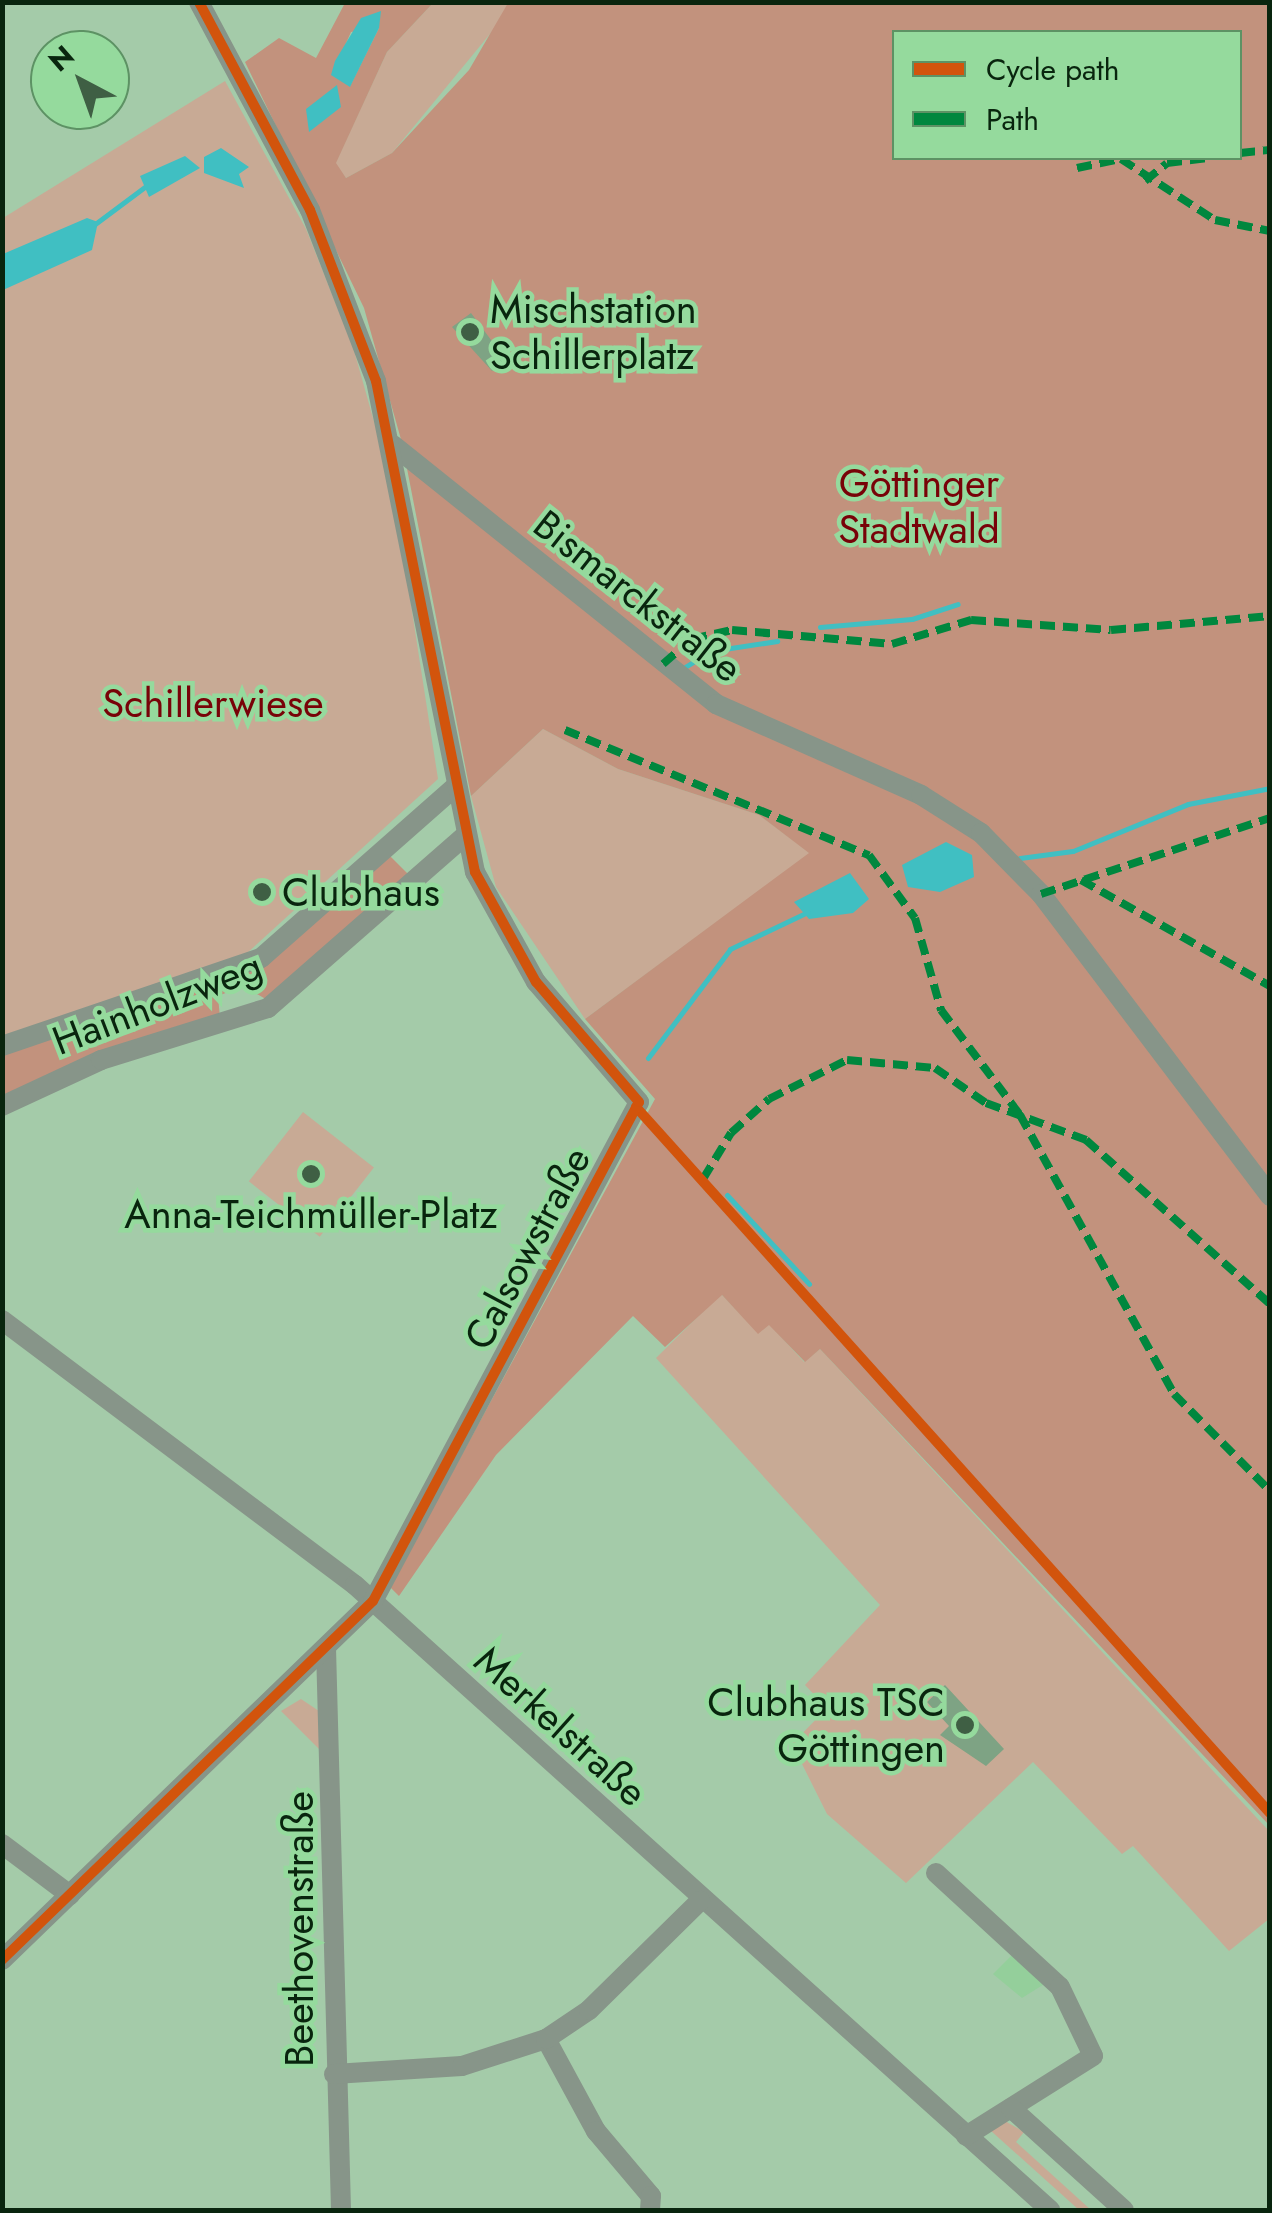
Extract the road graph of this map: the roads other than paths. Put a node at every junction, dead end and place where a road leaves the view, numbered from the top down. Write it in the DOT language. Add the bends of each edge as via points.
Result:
graph roads {
  1 [pos="201,4"];
  2 [pos="393,445"];
  3 [pos="454,788"];
  4 [pos="464,836"];
  5 [pos="2,1046"];
  6 [pos="2,1106"];
  7 [pos="1270,1196"];
  8 [pos="2,1320"];
  9 [pos="373,1602"];
  10 [pos="326,1648"];
  11 [pos="2,1844"];
  12 [pos="936,1872"];
  13 [pos="70,1895"];
  14 [pos="700,1901"];
  15 [pos="2,1960"];
  16 [pos="546,2039"];
  17 [pos="334,2074"];
  18 [pos="1011,2108"];
  19 [pos="966,2136"];
  20 [pos="341,2210"];
  21 [pos="650,2210"];
  22 [pos="1050,2210"];
  23 [pos="1124,2210"];
  1 -- 2 [label="street" via="327,247"];
  2 -- 3 [label="street, Calsowstraße"];
  2 -- 7 [label="street, Bismarckstraße" via="716,704 921,795 981,834 1041,894"];
  3 -- 4 [label="street, Calsowstraße"];
  3 -- 5 [label="street, Hainholzweg" via="261,958"];
  4 -- 6 [label="street, Hainholzweg" via="268,1008 101,1060"];
  4 -- 9 [label="street, Calsowstraße" via="529,972 638,1102"];
  8 -- 9 [label="street, Merkelstraße"];
  9 -- 10 [label="street, Calsowstraße"];
  9 -- 14 [label="street, Merkelstraße"];
  10 -- 13 [label="street, Calsowstraße"];
  10 -- 17 [label="street, Beethovenstraße" via="334,1706"];
  11 -- 13 [label="street"];
  12 -- 18 [label="street" via="1060,1987 1093,2056"];
  13 -- 15 [label="street, Calsowstraße"];
  14 -- 16 [label="street" via="589,2010"];
  14 -- 19 [label="street, Merkelstraße"];
  16 -- 17 [label="street" via="462,2066"];
  16 -- 21 [label="street" via="596,2131 651,2196"];
  17 -- 20 [label="street, Beethovenstraße"];
  18 -- 19 [label="street"];
  18 -- 23 [label="street"];
  19 -- 22 [label="street, Merkelstraße"];
}
